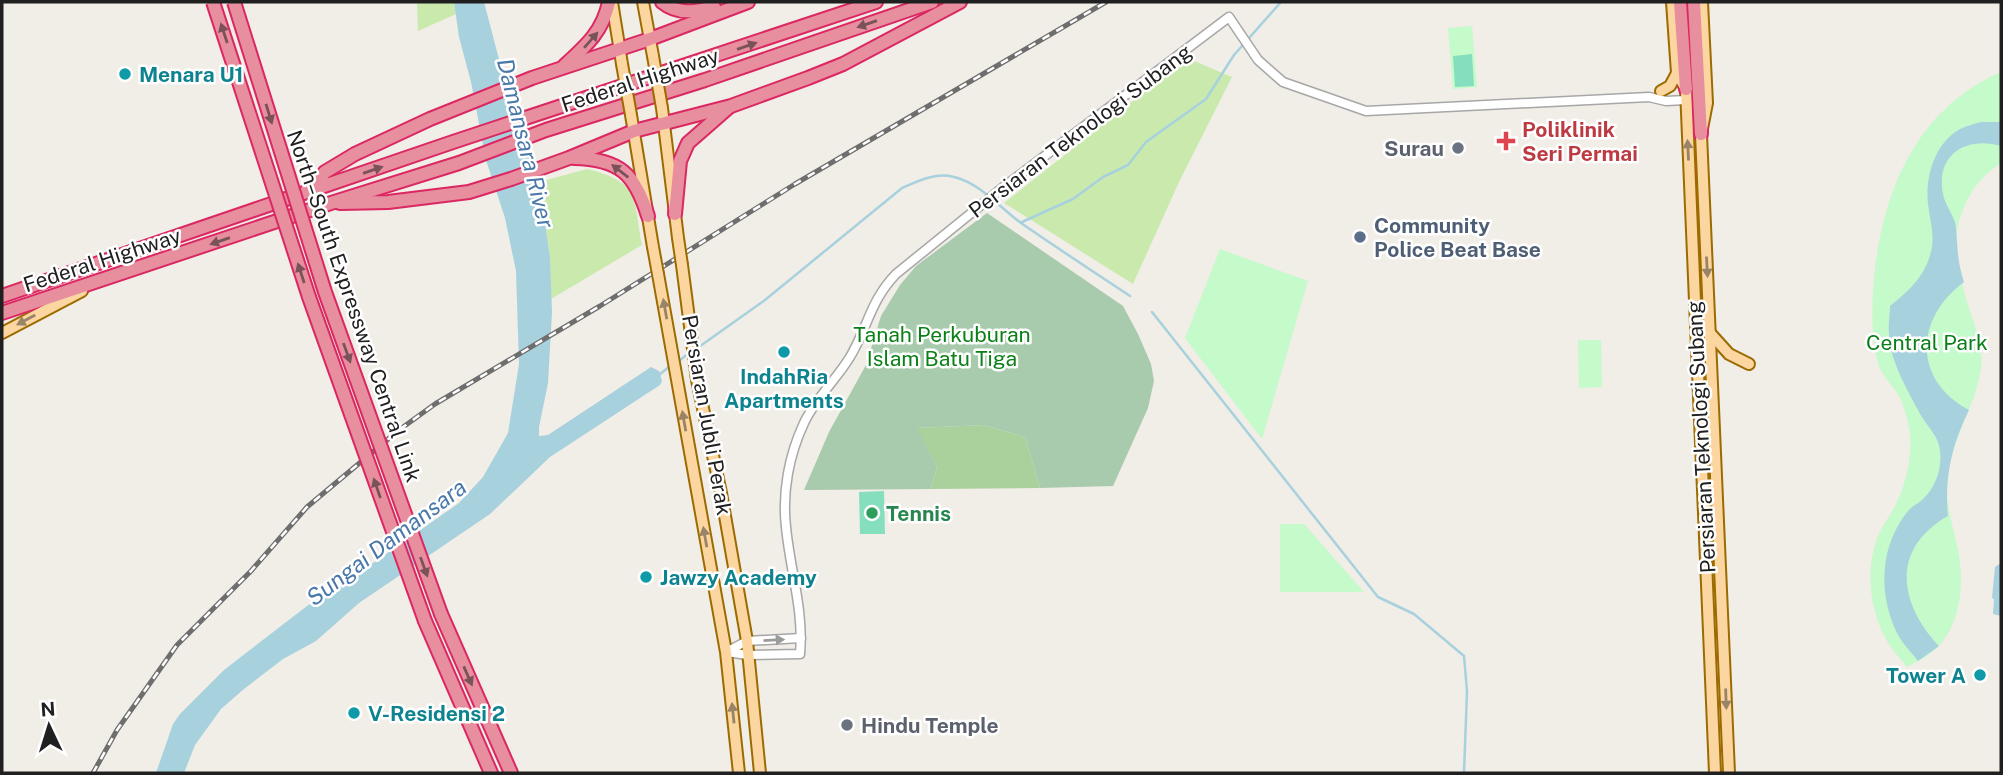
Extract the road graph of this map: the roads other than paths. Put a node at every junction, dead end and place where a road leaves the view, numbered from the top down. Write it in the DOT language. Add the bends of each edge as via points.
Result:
graph roads {
  1 [pos="213,2"];
  2 [pos="234,2"];
  3 [pos="610,2"];
  4 [pos="643,2"];
  5 [pos="662,2"];
  6 [pos="736,2"];
  7 [pos="748,2"];
  8 [pos="876,2"];
  9 [pos="932,2"];
  10 [pos="960,2"];
  11 [pos="1672,2"];
  12 [pos="1680,2"];
  13 [pos="1694,2"];
  14 [pos="1702,2"];
  15 [pos="650,39"];
  16 [pos="621,50"];
  17 [pos="559,70"];
  18 [pos="1687,71"];
  19 [pos="1661,90"];
  20 [pos="1686,95"];
  21 [pos="1649,97"];
  22 [pos="731,106"];
  23 [pos="665,124"];
  24 [pos="634,131"];
  25 [pos="1701,134"];
  26 [pos="569,158"];
  27 [pos="309,192"];
  28 [pos="1691,199"];
  29 [pos="1704,199"];
  30 [pos="331,203"];
  31 [pos="675,214"];
  32 [pos="649,216"];
  33 [pos="93,284"];
  34 [pos="2,296"];
  35 [pos="2,313"];
  36 [pos="2,333"];
  37 [pos="1710,333"];
  38 [pos="1749,364"];
  39 [pos="1724,631"];
  40 [pos="1710,632"];
  41 [pos="801,638"];
  42 [pos="747,641"];
  43 [pos="726,652"];
  44 [pos="748,655"];
  45 [pos="491,773"];
  46 [pos="511,773"];
  47 [pos="740,773"];
  48 [pos="760,773"];
  49 [pos="1715,773"];
  50 [pos="1729,773"];
  45 -- 1 [label="highway, North–South Expressway Central Link, one-way, bridge" via="425,621 309,297"];
  2 -- 46 [label="highway, North–South Expressway Central Link, one-way, bridge" via="325,292 441,614"];
  3 -- 16 [label="main road, Persiaran Jubli Perak"];
  17 -- 3 [label="highway, one-way" via="587,46"];
  4 -- 15 [label="main road, Persiaran Jubli Perak"];
  5 -- 6 [label="highway" via="682,12"];
  7 -- 15 [label="highway"];
  27 -- 8 [label="highway, Federal Highway, one-way"];
  9 -- 30 [label="highway, Federal Highway, one-way"];
  10 -- 22 [label="highway" via="844,64"];
  11 -- 18 [label="main road"];
  12 -- 18 [label="highway"];
  13 -- 18 [label="highway"];
  14 -- 25 [label="main road, Persiaran Teknologi Subang" via="1707,103"];
  15 -- 16 [label="highway"];
  15 -- 23 [label="main road, Persiaran Jubli Perak, bridge"];
  16 -- 17 [label="highway"];
  16 -- 24 [label="main road, Persiaran Jubli Perak, bridge"];
  17 -- 27 [label="highway" via="430,119 355,154 325,172"];
  18 -- 19 [label="main road"];
  18 -- 20 [label="highway"];
  18 -- 25 [label="highway"];
  19 -- 20 [label="street, Persiaran Teknologi Subang"];
  19 -- 21 [label="street, Persiaran Teknologi Subang"];
  20 -- 21 [label="street, Persiaran Teknologi Subang" via="1666,101"];
  28 -- 20 [label="main road, Persiaran Teknologi Subang, one-way"];
  21 -- 41 [label="street, Persiaran Teknologi Subang" via="1366,111 1283,82 1263,65 1229,17 1000,189 883,287 852,354 805,420 789,465 785,526"];
  22 -- 23 [label="highway"];
  22 -- 31 [label="highway" via="688,142 680,161"];
  23 -- 24 [label="highway"];
  23 -- 31 [label="main road, Persiaran Jubli Perak"];
  24 -- 26 [label="highway"];
  24 -- 32 [label="main road, Persiaran Jubli Perak"];
  25 -- 29 [label="main road, Persiaran Teknologi Subang"];
  26 -- 30 [label="highway" via="469,192 363,204"];
  32 -- 26 [label="highway, one-way" via="640,189 623,171 606,161"];
  27 -- 34 [label="highway, Federal Highway"];
  28 -- 29 [label="main road"];
  28 -- 40 [label="main road, Persiaran Teknologi Subang"];
  29 -- 37 [label="main road, Persiaran Teknologi Subang, one-way"];
  30 -- 33 [label="highway, Federal Highway, one-way"];
  31 -- 42 [label="main road, Persiaran Jubli Perak, bridge" via="697,380"];
  43 -- 32 [label="main road, Persiaran Jubli Perak, one-way, bridge"];
  33 -- 35 [label="highway, Federal Highway"];
  33 -- 36 [label="main road, one-way"];
  37 -- 38 [label="main road" via="1729,354"];
  37 -- 39 [label="main road, Persiaran Teknologi Subang"];
  39 -- 40 [label="main road"];
  39 -- 50 [label="main road, Persiaran Teknologi Subang, one-way"];
  40 -- 49 [label="main road, Persiaran Teknologi Subang"];
  42 -- 41 [label="street, one-way"];
  41 -- 44 [label="street, Persiaran Teknologi Subang" via="800,654"];
  42 -- 43 [label="street"];
  42 -- 44 [label="main road, Persiaran Jubli Perak"];
  43 -- 44 [label="street"];
  47 -- 43 [label="main road, Persiaran Jubli Perak, one-way"];
  44 -- 48 [label="main road, Persiaran Jubli Perak"];
}
